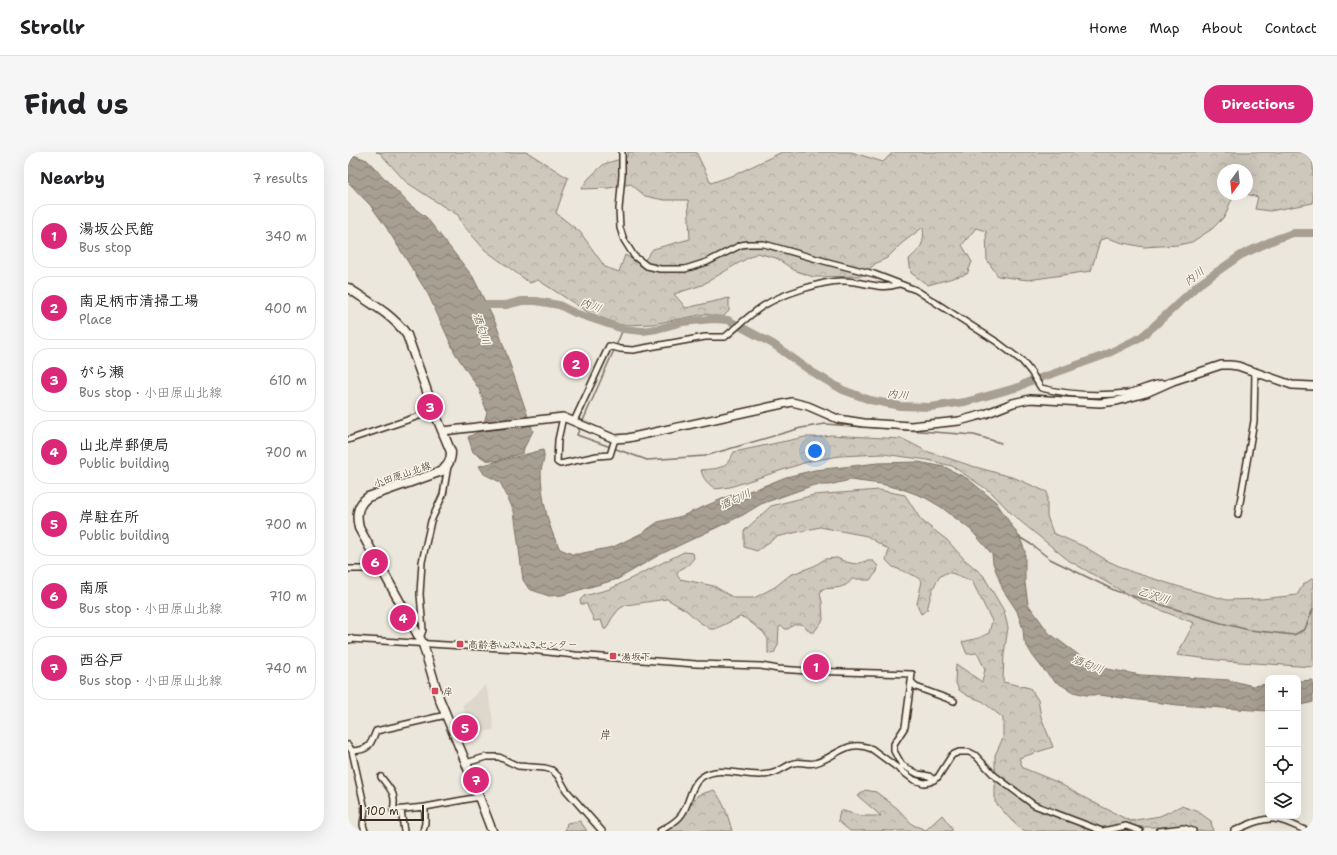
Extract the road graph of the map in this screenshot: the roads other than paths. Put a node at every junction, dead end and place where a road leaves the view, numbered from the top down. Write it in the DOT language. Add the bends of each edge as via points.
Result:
graph roads {
  1 [pos="622,152"];
  2 [pos="899,284"];
  3 [pos="348,288"];
  4 [pos="1256,371"];
  5 [pos="1166,384"];
  6 [pos="1313,386"];
  7 [pos="434,411"];
  8 [pos="563,418"];
  9 [pos="574,421"];
  10 [pos="443,431"];
  11 [pos="348,440"];
  12 [pos="615,441"];
  13 [pos="449,465"];
  14 [pos="1238,514"];
  15 [pos="348,569"];
  16 [pos="380,569"];
  17 [pos="349,639"];
  18 [pos="422,641"];
  19 [pos="912,682"];
  20 [pos="954,701"];
  21 [pos="446,715"];
  22 [pos="348,745"];
  23 [pos="352,751"];
  24 [pos="466,763"];
  25 [pos="381,777"];
  26 [pos="934,780"];
  27 [pos="479,797"];
  28 [pos="425,807"];
  29 [pos="401,810"];
  30 [pos="365,831"];
  31 [pos="404,831"];
  32 [pos="423,831"];
  33 [pos="492,831"];
  34 [pos="602,831"];
  35 [pos="660,831"];
  36 [pos="1102,831"];
  37 [pos="1140,831"];
  38 [pos="1159,831"];
  39 [pos="1192,831"];
  40 [pos="1234,831"];
  41 [pos="1307,831"];
  1 -- 2 [label="street" via="620,228 634,256 648,266 660,269 685,269 707,262 741,245 764,244 874,274"];
  2 -- 5 [label="street" via="916,290 1016,356 1031,372 1040,388 1068,393 1128,393"];
  2 -- 9 [label="street" via="878,287 852,281 819,284 763,306 725,337 705,337 633,350 609,346"];
  3 -- 7 [label="main road" via="400,326 406,335"];
  4 -- 5 [label="street" via="1230,364 1221,365"];
  4 -- 6 [label="street" via="1292,385"];
  4 -- 14 [label="street" via="1254,421"];
  5 -- 12 [label="street" via="1117,401 1100,403 1030,400 959,421 911,426 838,419 792,402"];
  7 -- 10 [label="main road"];
  7 -- 11 [label="street"];
  8 -- 9 [label="street"];
  8 -- 10 [label="street"];
  8 -- 12 [label="street" via="558,440 557,462 560,464 610,455"];
  9 -- 12 [label="street"];
  10 -- 13 [label="main road" via="451,452"];
  13 -- 16 [label="main road, 小田原山北線" via="442,471 372,495 359,506 359,528"];
  13 -- 18 [label="street" via="443,495 430,521 422,562"];
  15 -- 16 [label="street"];
  16 -- 18 [label="main road, 小田原山北線"];
  17 -- 18 [label="street"];
  18 -- 19 [label="street" via="696,664 912,674"];
  18 -- 21 [label="main road, 小田原山北線"];
  19 -- 20 [label="street" via="916,687"];
  19 -- 26 [label="street" via="905,727 894,744 894,751 902,764"];
  21 -- 23 [label="street" via="376,731 367,748"];
  21 -- 24 [label="main road, 小田原山北線"];
  22 -- 23 [label="street"];
  23 -- 30 [label="street" via="365,809"];
  24 -- 27 [label="main road, 小田原山北線"];
  24 -- 34 [label="street" via="486,757 499,757 518,766 552,770"];
  25 -- 29 [label="street" via="394,794 393,810"];
  26 -- 35 [label="street" via="927,783 917,782 872,749 854,745 817,763 794,763 768,774 714,772 706,775 700,778 683,814"];
  26 -- 36 [label="street" via="952,755 970,752 995,776 1034,805"];
  27 -- 28 [label="street"];
  27 -- 33 [label="main road, 小田原山北線"];
  28 -- 29 [label="street"];
  28 -- 32 [label="street"];
  29 -- 31 [label="street"];
  36 -- 37 [label="street" via="1126,826"];
  38 -- 39 [label="street" via="1183,828"];
  40 -- 41 [label="street" via="1272,818"];
}
